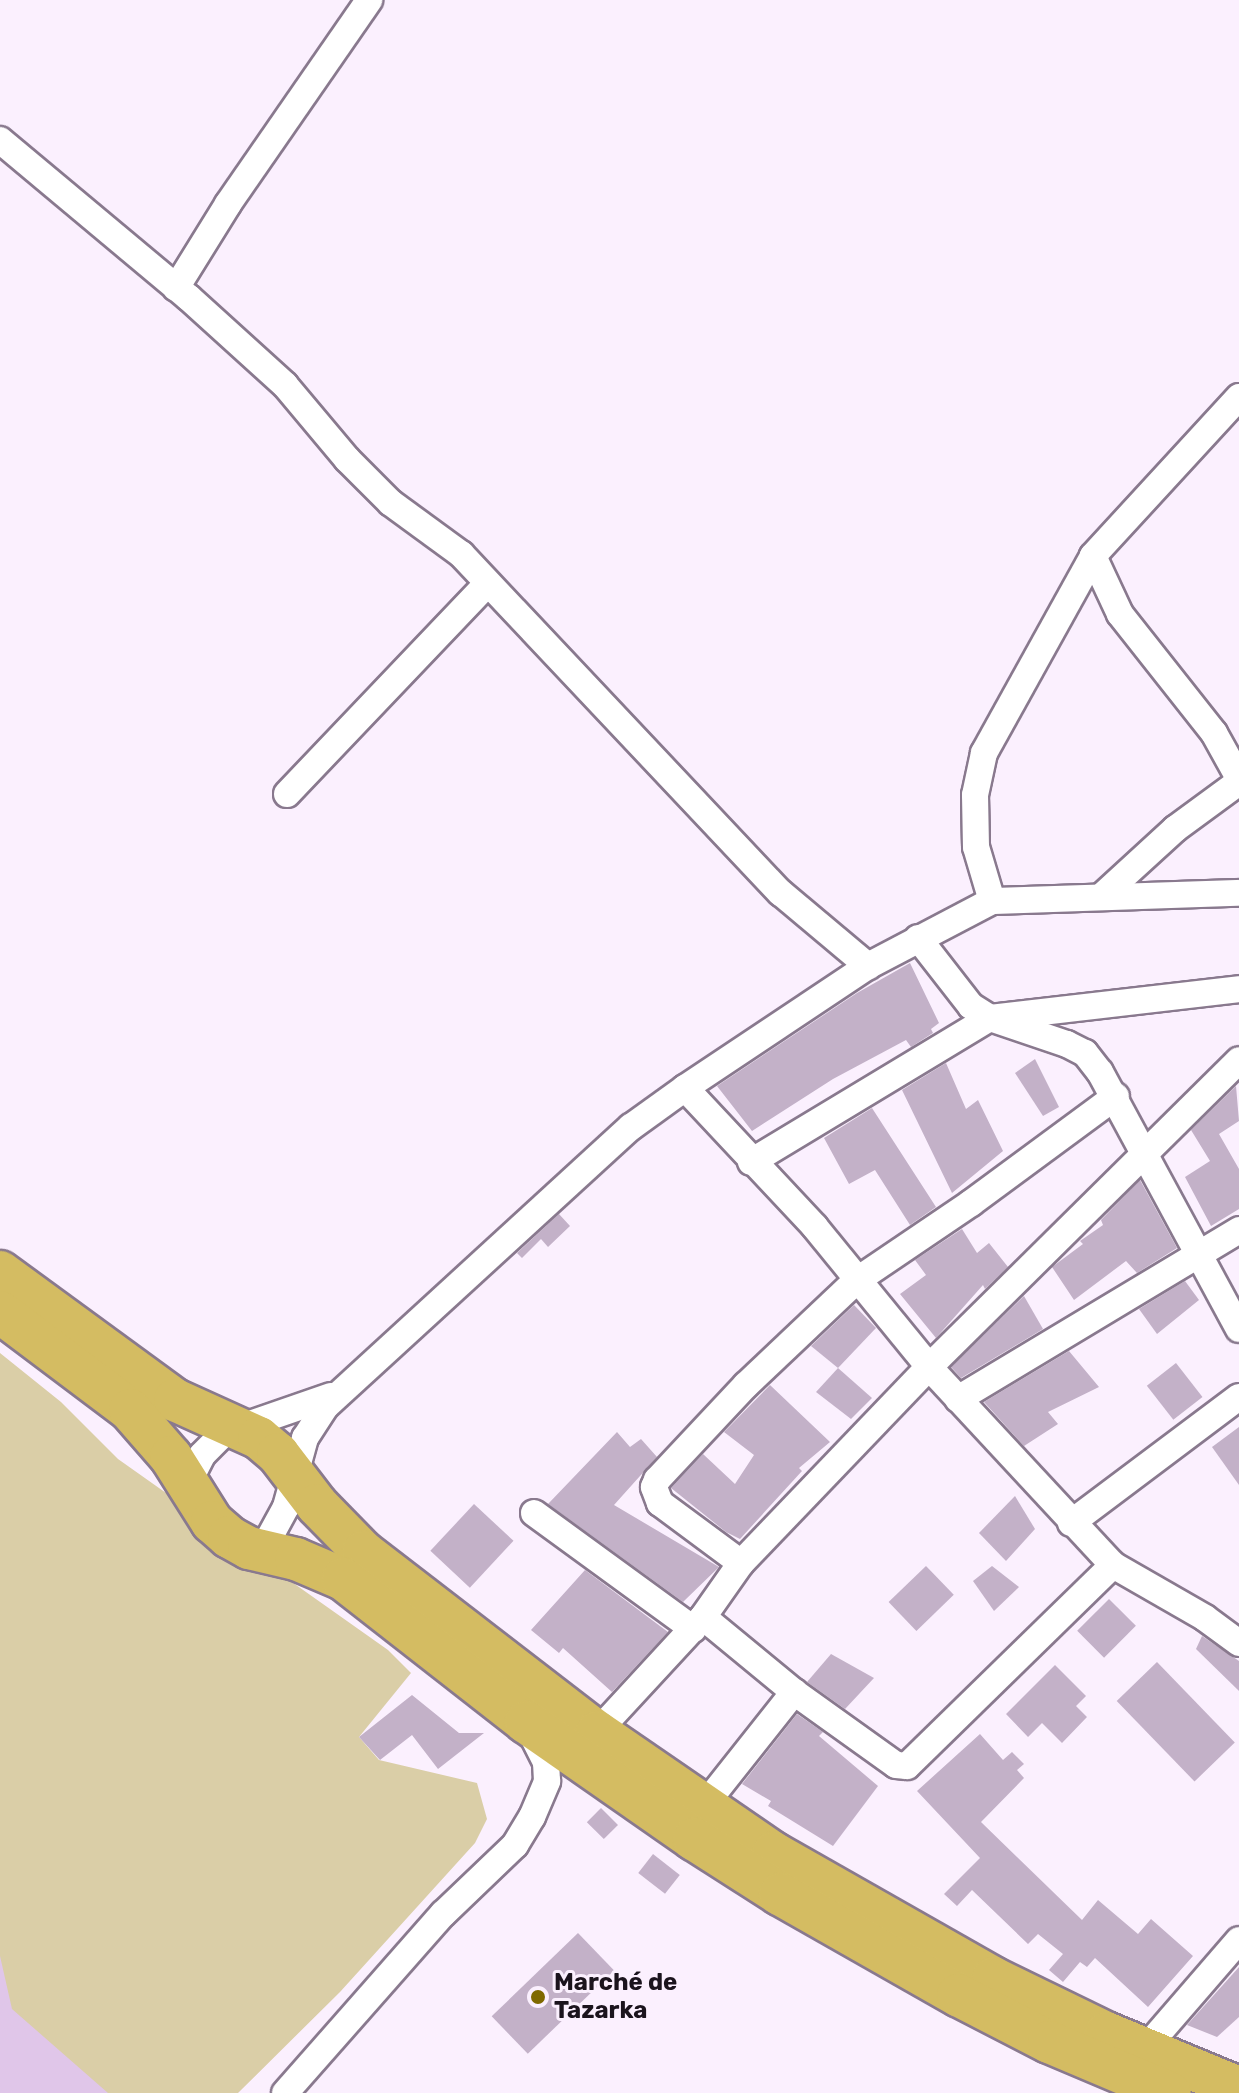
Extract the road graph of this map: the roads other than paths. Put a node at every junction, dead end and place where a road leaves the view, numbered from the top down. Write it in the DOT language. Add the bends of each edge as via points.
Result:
graph roads {
  1 [pos="369,0"];
  2 [pos="0,140"];
  3 [pos="176,288"];
  4 [pos="1239,397"];
  5 [pos="1093,556"];
  6 [pos="487,584"];
  7 [pos="1239,780"];
  8 [pos="287,794"];
  9 [pos="1239,893"];
  10 [pos="1103,895"];
  11 [pos="992,901"];
  12 [pos="918,938"];
  13 [pos="868,966"];
  14 [pos="1239,989"];
  15 [pos="990,1018"];
  16 [pos="1239,1060"];
  17 [pos="685,1088"];
  18 [pos="1116,1096"];
  19 [pos="1144,1153"];
  20 [pos="751,1162"];
  21 [pos="1239,1230"];
  22 [pos="1199,1256"];
  23 [pos="0,1272"];
  24 [pos="856,1281"];
  25 [pos="0,1312"];
  26 [pos="1239,1329"];
  27 [pos="929,1367"];
  28 [pos="338,1393"];
  29 [pos="1239,1397"];
  30 [pos="958,1399"];
  31 [pos="238,1426"];
  32 [pos="293,1473"];
  33 [pos="188,1483"];
  34 [pos="534,1513"];
  35 [pos="1071,1523"];
  36 [pos="262,1551"];
  37 [pos="741,1563"];
  38 [pos="1113,1565"];
  39 [pos="698,1623"];
  40 [pos="1239,1643"];
  41 [pos="794,1692"];
  42 [pos="526,1722"];
  43 [pos="597,1732"];
  44 [pos="703,1807"];
  45 [pos="1239,1940"];
  46 [pos="1144,2050"];
  47 [pos="1239,2088"];
  48 [pos="285,2093"];
  49 [pos="1170,2093"];
  1 -- 3 [label="street"];
  2 -- 3 [label="street"];
  3 -- 6 [label="street" via="285,385 391,503 461,554"];
  4 -- 5 [label="street"];
  5 -- 7 [label="street" via="1120,614 1214,733"];
  5 -- 11 [label="street" via="984,753 975,795 976,847"];
  6 -- 8 [label="street"];
  6 -- 13 [label="street" via="781,893"];
  7 -- 10 [label="street"];
  9 -- 10 [label="street"];
  10 -- 11 [label="street"];
  11 -- 12 [label="street"];
  12 -- 13 [label="street"];
  12 -- 15 [label="street" via="971,1006"];
  13 -- 17 [label="street"];
  14 -- 15 [label="street"];
  15 -- 18 [label="street" via="1085,1053"];
  15 -- 20 [label="street"];
  16 -- 19 [label="street"];
  17 -- 20 [label="street"];
  17 -- 28 [label="street" via="631,1127"];
  18 -- 19 [label="street"];
  18 -- 24 [label="street"];
  19 -- 22 [label="street"];
  19 -- 27 [label="street"];
  20 -- 24 [label="street" via="815,1227"];
  21 -- 22 [label="street"];
  22 -- 26 [label="street"];
  22 -- 30 [label="street"];
  23 -- 31 [label="highway" via="175,1400"];
  24 -- 27 [label="street"];
  24 -- 37 [label="street" via="746,1385 654,1487 660,1503"];
  25 -- 33 [label="highway" via="130,1410"];
  27 -- 30 [label="street"];
  27 -- 37 [label="street"];
  28 -- 31 [label="street"];
  28 -- 32 [label="street" via="314,1422"];
  29 -- 35 [label="street"];
  30 -- 35 [label="street"];
  31 -- 32 [label="highway" via="268,1446"];
  31 -- 33 [label="street" via="202,1455"];
  32 -- 36 [label="street" via="280,1523"];
  32 -- 43 [label="highway" via="363,1552"];
  33 -- 36 [label="highway" via="212,1522 229,1537"];
  34 -- 39 [label="street"];
  35 -- 38 [label="street"];
  36 -- 42 [label="highway" via="343,1579"];
  37 -- 39 [label="street"];
  38 -- 40 [label="street"];
  38 -- 41 [label="street" via="907,1766 896,1765"];
  39 -- 41 [label="street"];
  39 -- 43 [label="street"];
  41 -- 44 [label="street"];
  42 -- 48 [label="street" via="547,1771 524,1831"];
  42 -- 49 [label="highway" via="694,1839 868,1946 1049,2042"];
  43 -- 44 [label="highway"];
  44 -- 46 [label="highway" via="919,1939"];
  45 -- 46 [label="street"];
  46 -- 47 [label="highway"];
}
